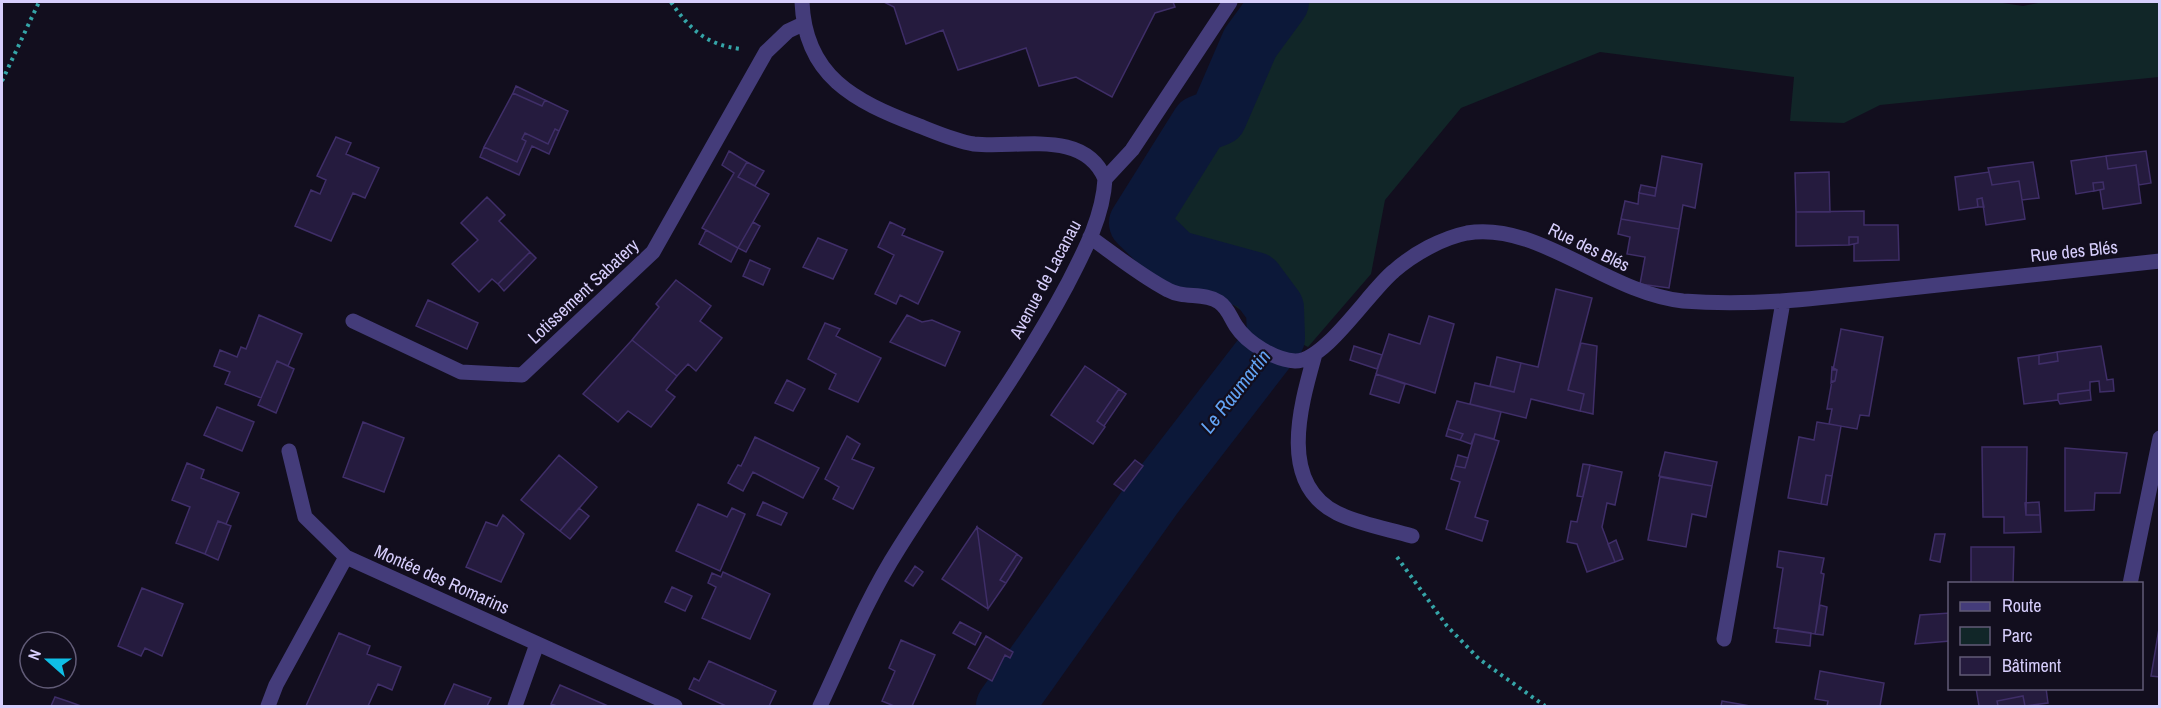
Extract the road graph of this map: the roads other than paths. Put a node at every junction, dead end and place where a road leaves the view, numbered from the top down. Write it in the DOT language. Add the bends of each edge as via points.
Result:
graph roads {
  1 [pos="802,2"];
  2 [pos="1230,2"];
  3 [pos="803,24"];
  4 [pos="1105,179"];
  5 [pos="1090,237"];
  6 [pos="2160,261"];
  7 [pos="1783,302"];
  8 [pos="353,321"];
  9 [pos="1315,354"];
  10 [pos="2160,438"];
  11 [pos="289,452"];
  12 [pos="1412,536"];
  13 [pos="346,557"];
  14 [pos="2130,582"];
  15 [pos="1724,639"];
  16 [pos="537,644"];
  17 [pos="268,706"];
  18 [pos="515,706"];
  19 [pos="675,706"];
  20 [pos="820,706"];
  1 -- 3 [label="street"];
  2 -- 4 [label="street" via="1132,150"];
  3 -- 4 [label="street" via="814,56 824,71 857,98 898,118 970,143 1070,147 1093,159"];
  3 -- 8 [label="street, Lotissement Sabatery" via="788,31 766,52 653,252 522,375 461,372"];
  4 -- 5 [label="street, Avenue de Lacanau" via="1099,216"];
  5 -- 9 [label="street" via="1168,290 1221,303 1238,330 1255,345 1285,359 1300,360"];
  5 -- 20 [label="street, Avenue de Lacanau" via="1022,363 882,577"];
  6 -- 7 [label="street, Rue des Blés"];
  7 -- 9 [label="street, Rue des Blés" via="1654,296 1620,285 1527,238 1484,231 1438,243 1393,271"];
  7 -- 15 [label="street"];
  9 -- 12 [label="street" via="1298,432 1301,473 1310,491 1338,513"];
  10 -- 14 [label="street"];
  11 -- 13 [label="street" via="305,517"];
  13 -- 16 [label="street, Montée des Romarins"];
  13 -- 17 [label="street, Montée des Romarins"];
  16 -- 18 [label="street"];
  16 -- 19 [label="street, Montée des Romarins"];
}
